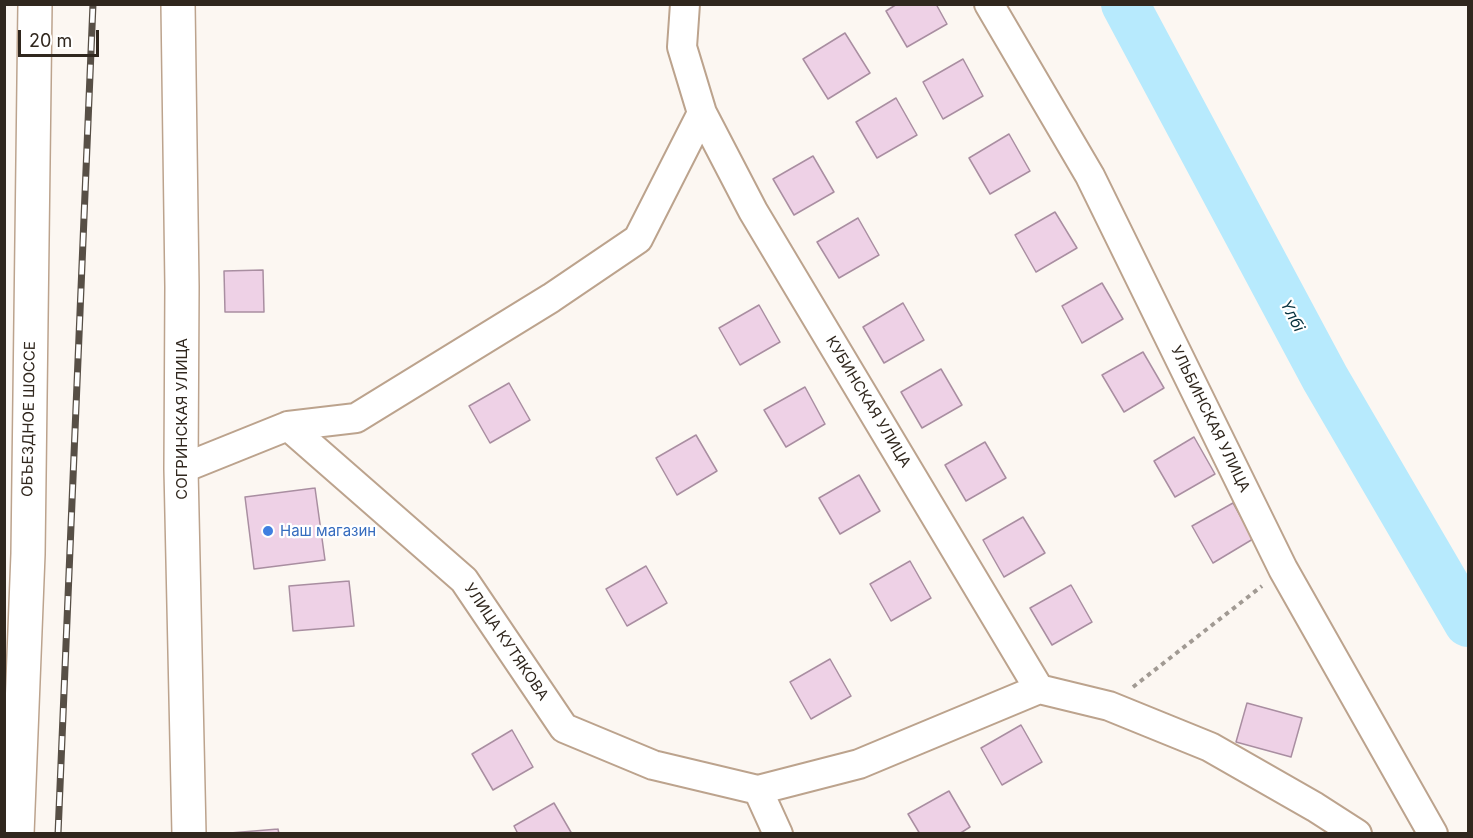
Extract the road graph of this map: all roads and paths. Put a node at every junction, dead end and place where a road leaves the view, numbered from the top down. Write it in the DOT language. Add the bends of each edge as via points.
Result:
graph roads {
  1 [pos="35,4"];
  2 [pos="178,4"];
  3 [pos="686,4"];
  4 [pos="989,4"];
  5 [pos="702,113"];
  6 [pos="288,426"];
  7 [pos="181,469"];
  8 [pos="16,556"];
  9 [pos="1283,569"];
  10 [pos="1039,689"];
  11 [pos="1109,706"];
  12 [pos="758,790"];
  13 [pos="17,834"];
  14 [pos="189,834"];
  15 [pos="778,834"];
  16 [pos="1357,834"];
  17 [pos="1433,834"];
  1 -- 8 [label="street, ОБЪЕЗДНОЕ ШОССЕ"];
  2 -- 7 [label="street, СОГРИНСКАЯ УЛИЦА"];
  3 -- 5 [label="street, КУБИНСКАЯ УЛИЦА" via="682,47"];
  4 -- 9 [label="street, УЛЬБИНСКАЯ УЛИЦА" via="1090,176"];
  5 -- 6 [label="street" via="639,239 356,418"];
  5 -- 10 [label="street, КУБИНСКАЯ УЛИЦА" via="753,211"];
  6 -- 7 [label="street"];
  6 -- 12 [label="street, УЛИЦА КУТЯКОВА" via="464,580 564,728 653,765"];
  7 -- 14 [label="street, СОГРИНСКАЯ УЛИЦА"];
  8 -- 13 [label="street, ОБЪЕЗДНОЕ ШОССЕ"];
  9 -- 11 [label="path"];
  9 -- 17 [label="street, УЛЬБИНСКАЯ УЛИЦА"];
  10 -- 11 [label="street"];
  10 -- 12 [label="street, УЛИЦА КУТЯКОВА" via="860,764"];
  11 -- 16 [label="street" via="1210,747"];
  12 -- 15 [label="street"];
}
